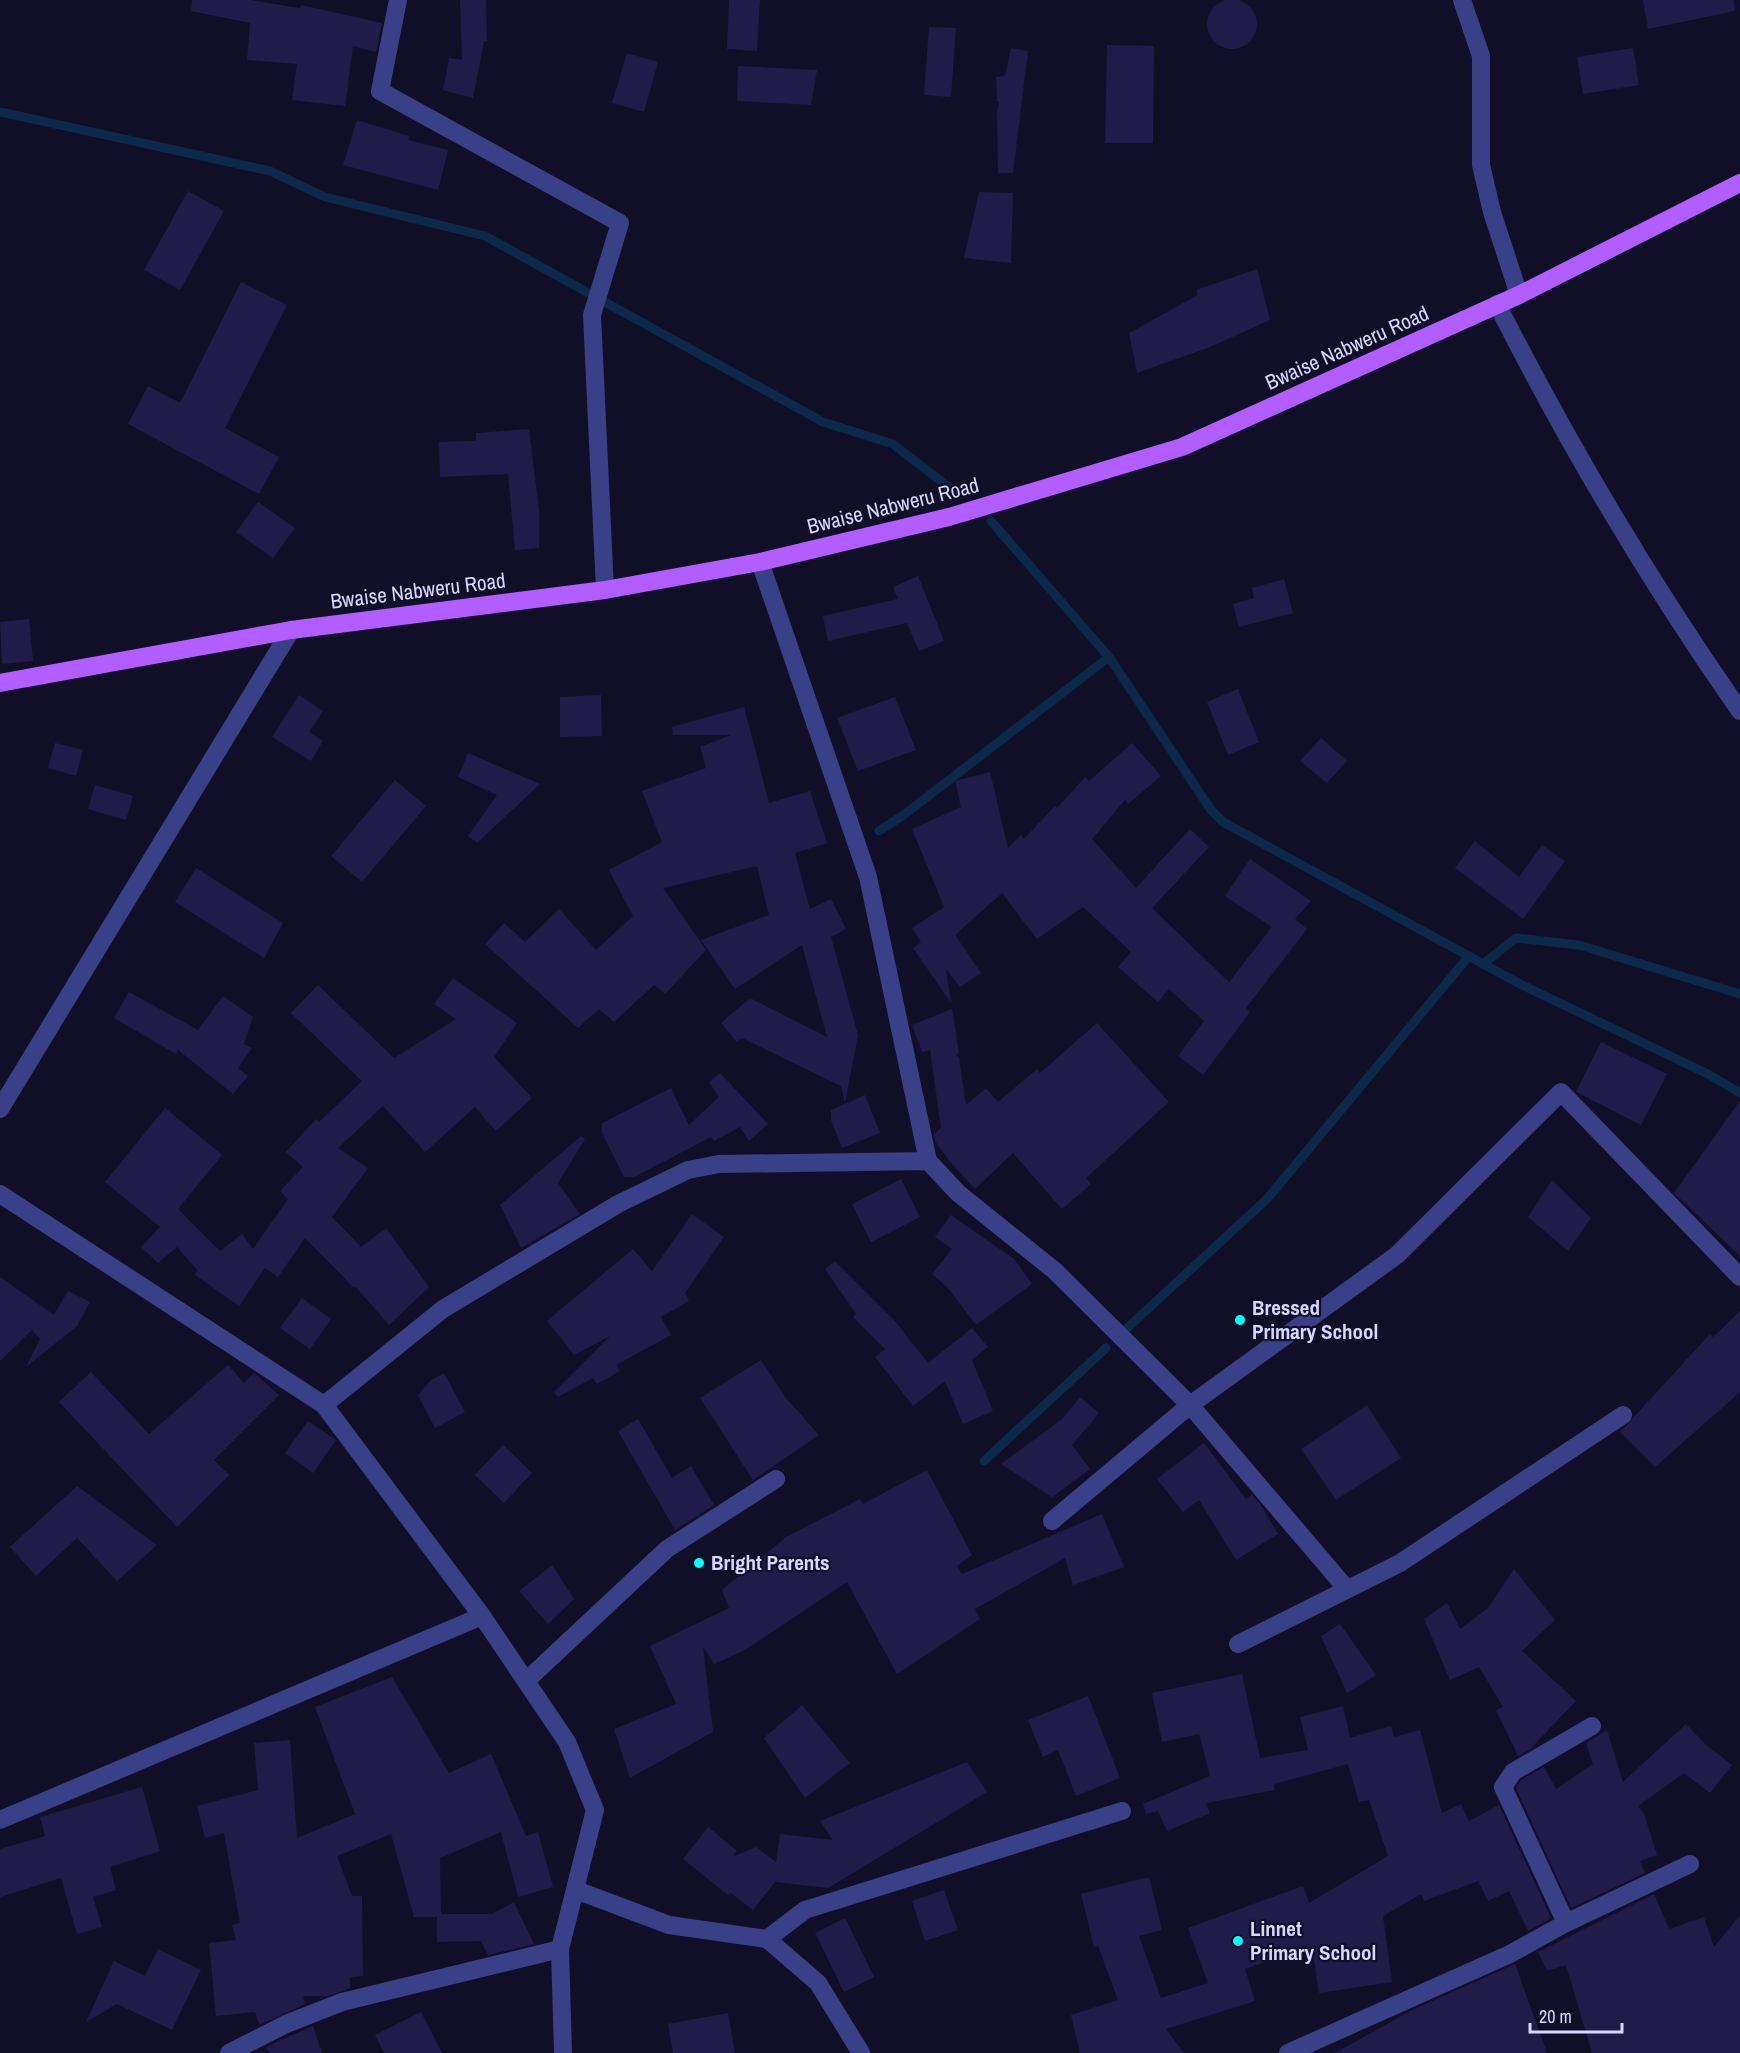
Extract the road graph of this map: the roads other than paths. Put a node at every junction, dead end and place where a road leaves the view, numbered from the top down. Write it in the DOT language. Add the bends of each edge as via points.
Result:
graph roads {
  1 [pos="398,0"];
  2 [pos="1462,0"];
  3 [pos="1740,183"];
  4 [pos="1519,295"];
  5 [pos="1497,304"];
  6 [pos="760,562"];
  7 [pos="605,590"];
  8 [pos="291,630"];
  9 [pos="0,683"];
  10 [pos="1740,711"];
  11 [pos="0,1109"];
  12 [pos="928,1161"];
  13 [pos="0,1194"];
  14 [pos="1740,1277"];
  15 [pos="324,1404"];
  16 [pos="1190,1405"];
  17 [pos="1623,1415"];
  18 [pos="776,1479"];
  19 [pos="1052,1521"];
  20 [pos="1346,1588"];
  21 [pos="482,1616"];
  22 [pos="1238,1644"];
  23 [pos="526,1681"];
  24 [pos="1592,1726"];
  25 [pos="1122,1810"];
  26 [pos="0,1820"];
  27 [pos="1690,1864"];
  28 [pos="576,1890"];
  29 [pos="1566,1923"];
  30 [pos="767,1939"];
  31 [pos="560,1948"];
  32 [pos="229,2053"];
  33 [pos="563,2053"];
  34 [pos="861,2053"];
  35 [pos="1288,2053"];
  1 -- 7 [label="street" via="380,91 620,223 592,315"];
  2 -- 4 [label="street" via="1481,56 1481,165"];
  3 -- 4 [label="main road, Bwaise Nabweru Road"];
  4 -- 5 [label="main road, Bwaise Nabweru Road"];
  5 -- 6 [label="main road, Bwaise Nabweru Road" via="1182,447 949,517"];
  5 -- 10 [label="street" via="1539,387 1623,533"];
  6 -- 7 [label="main road, Bwaise Nabweru Road"];
  6 -- 12 [label="street" via="868,877"];
  7 -- 8 [label="main road, Bwaise Nabweru Road"];
  8 -- 9 [label="main road, Bwaise Nabweru Road"];
  8 -- 11 [label="street"];
  12 -- 15 [label="street" via="719,1164 688,1170 618,1203 443,1309"];
  12 -- 16 [label="street" via="958,1193 1055,1271"];
  13 -- 15 [label="street"];
  14 -- 16 [label="street" via="1561,1092 1397,1256"];
  15 -- 21 [label="street"];
  16 -- 19 [label="street"];
  16 -- 20 [label="street"];
  17 -- 20 [label="street" via="1400,1563"];
  18 -- 23 [label="street" via="667,1549"];
  20 -- 22 [label="street"];
  21 -- 23 [label="street"];
  21 -- 26 [label="street"];
  23 -- 28 [label="street" via="567,1742 595,1810"];
  24 -- 29 [label="street" via="1513,1772 1503,1787"];
  25 -- 30 [label="street" via="806,1910"];
  27 -- 29 [label="street"];
  28 -- 30 [label="street" via="669,1925"];
  28 -- 31 [label="street"];
  29 -- 35 [label="street" via="1449,1983"];
  30 -- 34 [label="street" via="819,1983"];
  31 -- 32 [label="street" via="342,2002"];
  31 -- 33 [label="street"];
}
